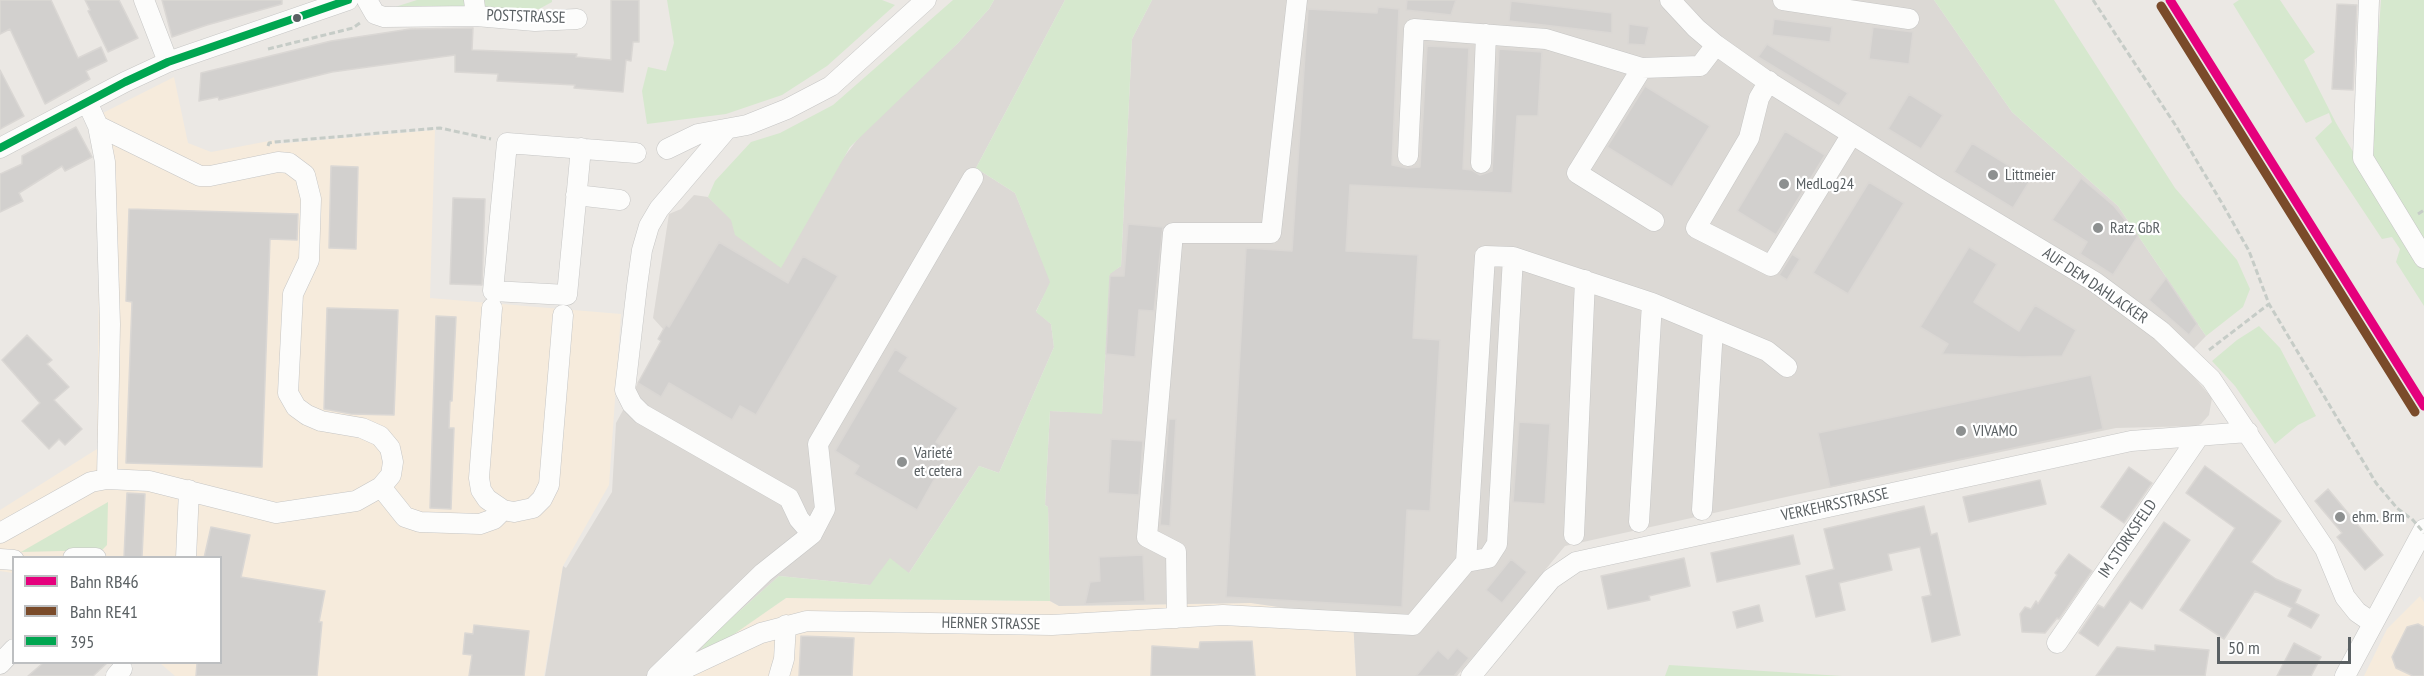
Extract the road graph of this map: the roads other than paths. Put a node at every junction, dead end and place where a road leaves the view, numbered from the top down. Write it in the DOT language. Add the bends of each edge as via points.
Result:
graph roads {
  1 [pos="144,0"];
  2 [pos="348,0"];
  3 [pos="367,0"];
  4 [pos="926,0"];
  5 [pos="1297,0"];
  6 [pos="1783,0"];
  7 [pos="2369,0"];
  8 [pos="1681,2"];
  9 [pos="475,8"];
  10 [pos="577,19"];
  11 [pos="1909,19"];
  12 [pos="1486,34"];
  13 [pos="1716,45"];
  14 [pos="168,62"];
  15 [pos="1642,68"];
  16 [pos="1768,81"];
  17 [pos="87,102"];
  18 [pos="98,126"];
  19 [pos="727,129"];
  20 [pos="1852,134"];
  21 [pos="0,148"];
  22 [pos="581,148"];
  23 [pos="667,149"];
  24 [pos="636,153"];
  25 [pos="1408,156"];
  26 [pos="1481,163"];
  27 [pos="973,178"];
  28 [pos="576,195"];
  29 [pos="620,200"];
  30 [pos="1654,220"];
  31 [pos="1513,257"];
  32 [pos="2424,258"];
  33 [pos="1585,280"];
  34 [pos="1652,303"];
  35 [pos="492,308"];
  36 [pos="563,315"];
  37 [pos="1713,329"];
  38 [pos="1787,367"];
  39 [pos="2248,432"];
  40 [pos="2199,436"];
  41 [pos="107,479"];
  42 [pos="381,487"];
  43 [pos="189,490"];
  44 [pos="503,510"];
  45 [pos="1702,510"];
  46 [pos="1639,522"];
  47 [pos="2420,527"];
  48 [pos="0,533"];
  49 [pos="812,534"];
  50 [pos="1574,535"];
  51 [pos="186,556"];
  52 [pos="1466,562"];
  53 [pos="1177,618"];
  54 [pos="2373,623"];
  55 [pos="786,625"];
  56 [pos="2057,643"];
  57 [pos="12,651"];
  58 [pos="0,664"];
  59 [pos="657,676"];
  60 [pos="669,676"];
  61 [pos="779,676"];
  62 [pos="1471,676"];
  63 [pos="2346,676"];
  1 -- 14 [label="street"];
  2 -- 14 [label="street"];
  3 -- 9 [label="street, POSTSTRASSE" via="375,14 384,17"];
  4 -- 19 [label="street" via="831,86 787,109"];
  5 -- 53 [label="street" via="1271,234 1173,233 1147,537 1176,552"];
  6 -- 11 [label="street"];
  7 -- 32 [label="street" via="2363,158"];
  8 -- 13 [label="street, AUF DEM DAHLACKER"];
  9 -- 10 [label="street, POSTSTRASSE" via="536,21"];
  12 -- 15 [label="street" via="1546,39"];
  12 -- 25 [label="street" via="1414,28"];
  12 -- 26 [label="street"];
  13 -- 15 [label="street" via="1700,66"];
  13 -- 16 [label="street, AUF DEM DAHLACKER"];
  14 -- 17 [label="street"];
  15 -- 30 [label="street" via="1577,173"];
  16 -- 20 [label="street, AUF DEM DAHLACKER"];
  16 -- 20 [label="street" via="1759,98 1749,138 1696,228 1771,266"];
  17 -- 18 [label="street"];
  17 -- 21 [label="street"];
  18 -- 41 [label="street" via="105,162 110,324"];
  18 -- 42 [label="street" via="200,176 289,163 305,176 311,199 309,260 293,294 288,393 296,407 307,415 380,436 390,448 393,462 391,475"];
  19 -- 23 [label="street" via="698,134"];
  19 -- 49 [label="street" via="649,226 642,250 625,390 642,414 789,498"];
  20 -- 39 [label="street, AUF DEM DAHLACKER" via="2095,282 2161,331 2211,379"];
  22 -- 24 [label="street"];
  22 -- 28 [label="street"];
  22 -- 28 [label="street" via="507,142 493,291 567,295"];
  27 -- 49 [label="street" via="818,444 825,509"];
  28 -- 29 [label="street"];
  31 -- 33 [label="street"];
  31 -- 52 [label="street" via="1497,544 1488,558"];
  31 -- 52 [label="street" via="1485,256"];
  33 -- 34 [label="street"];
  33 -- 50 [label="street"];
  34 -- 37 [label="street"];
  34 -- 46 [label="street"];
  35 -- 44 [label="street" via="479,478 487,499"];
  36 -- 44 [label="street" via="549,485 533,508"];
  37 -- 38 [label="street" via="1767,351"];
  37 -- 45 [label="street"];
  39 -- 40 [label="street, VERKEHRSSTRASSE"];
  39 -- 54 [label="street, AUF DEM DAHLACKER" via="2325,549 2345,597"];
  40 -- 56 [label="street, IM STORKSFELD"];
  40 -- 62 [label="street, VERKEHRSSTRASSE" via="2131,441 1576,562 1551,579"];
  41 -- 43 [label="street" via="149,481"];
  41 -- 48 [label="street" via="91,482"];
  42 -- 43 [label="street" via="356,501 276,513"];
  42 -- 44 [label="street" via="405,517 420,522 480,524 494,519"];
  43 -- 51 [label="street"];
  47 -- 54 [label="street"];
  49 -- 59 [label="street" via="763,573"];
  52 -- 53 [label="street, HERNER STRASSE" via="1413,625 1223,615"];
  53 -- 55 [label="street, HERNER STRASSE" via="1052,625 807,621"];
  54 -- 63 [label="street"];
  55 -- 60 [label="street, HERNER STRASSE"];
  55 -- 61 [label="street"];
  57 -- 58 [label="street"];
}
